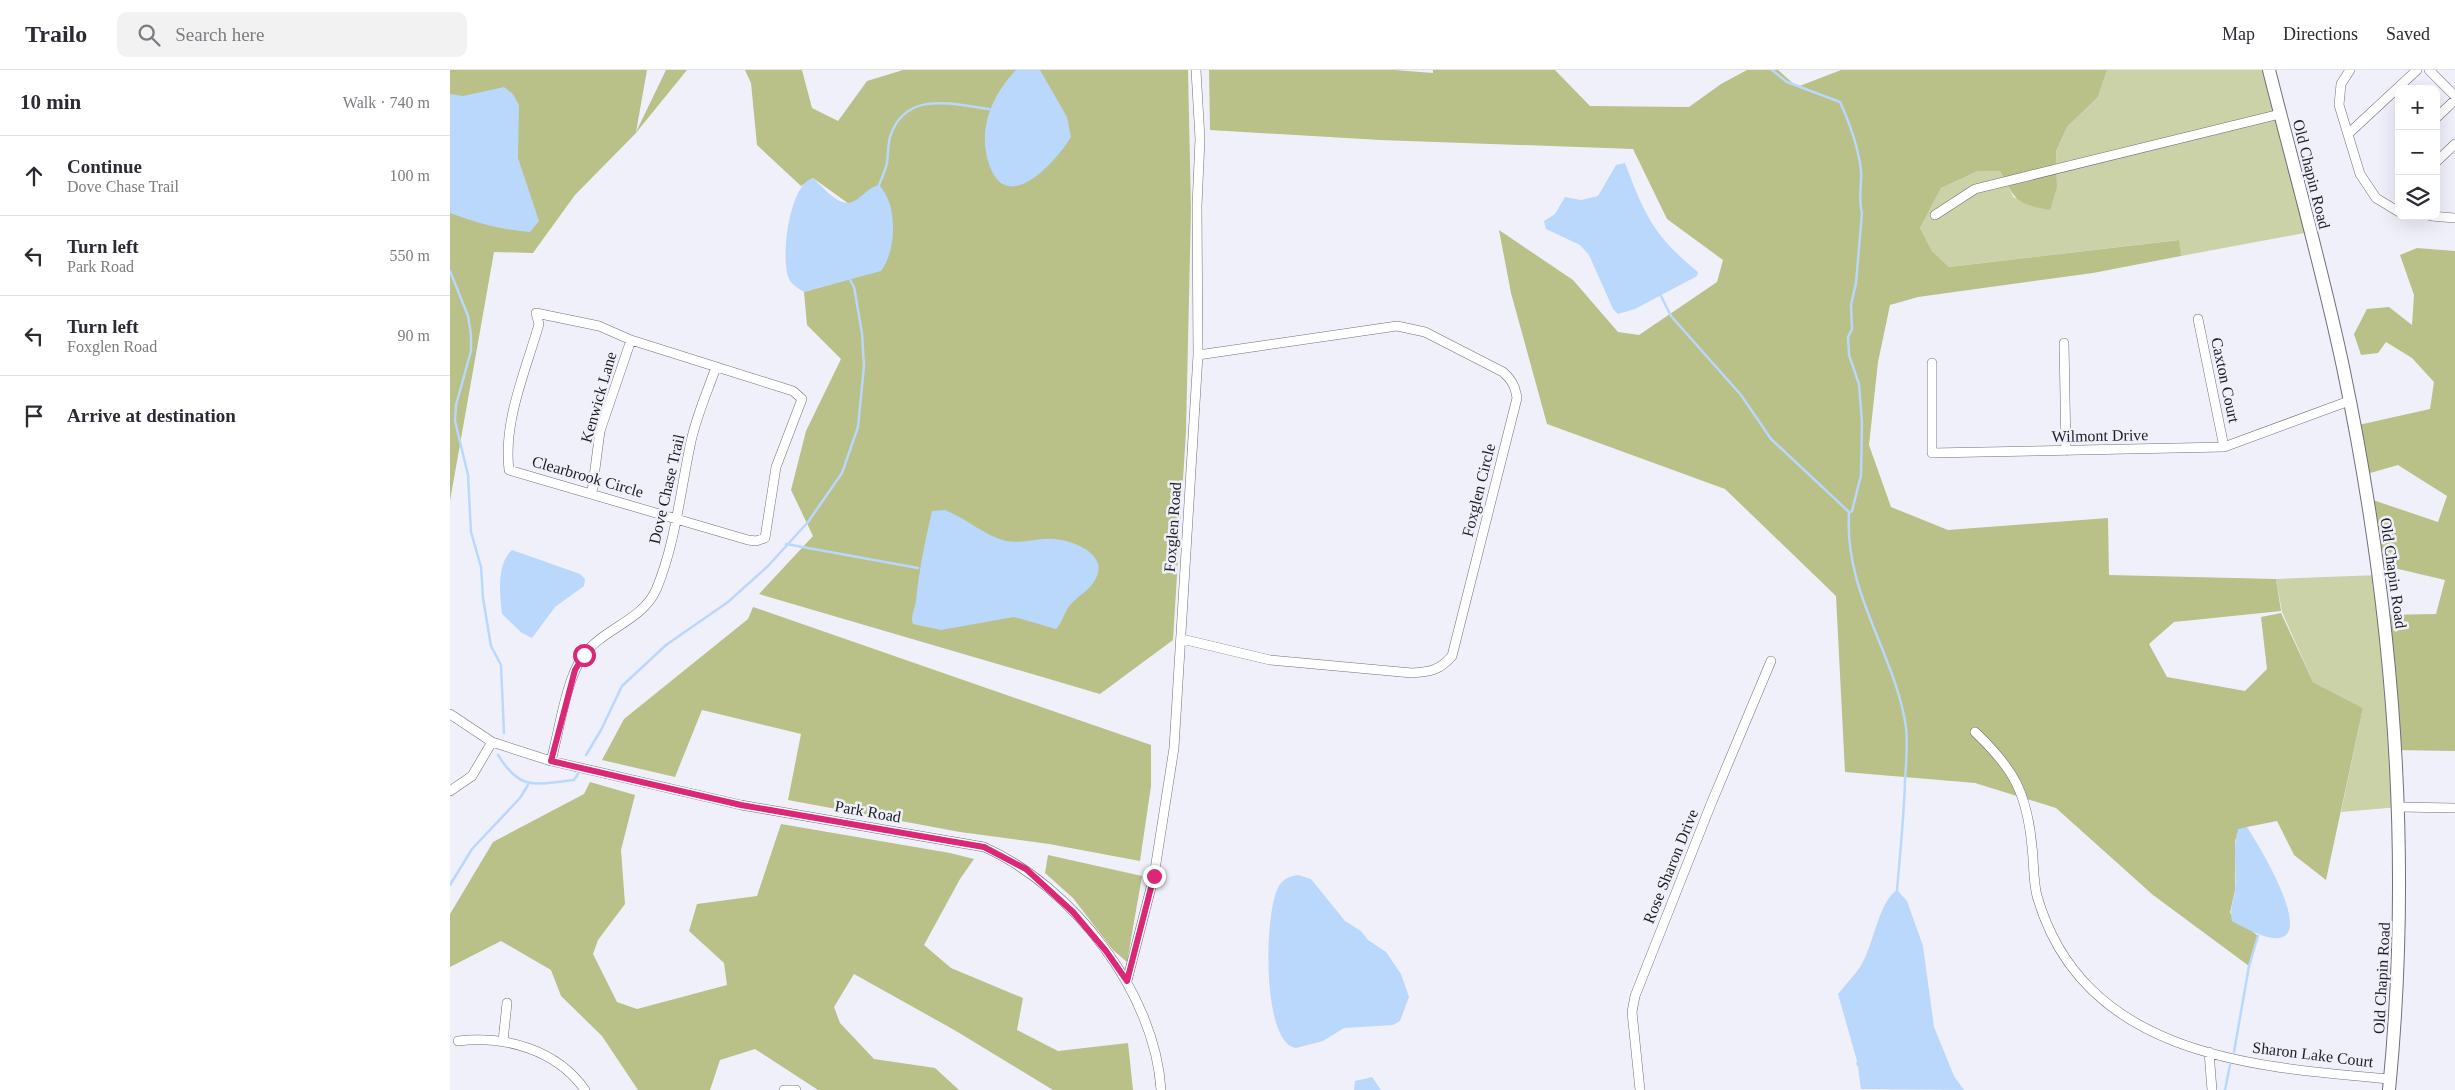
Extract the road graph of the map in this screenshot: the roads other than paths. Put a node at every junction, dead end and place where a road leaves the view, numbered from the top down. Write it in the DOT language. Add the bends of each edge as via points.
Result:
graph roads {
  1 [pos="1196,70"];
  2 [pos="2269,70"];
  3 [pos="2350,70"];
  4 [pos="2417,70"];
  5 [pos="2429,70"];
  6 [pos="2455,96"];
  7 [pos="2455,100"];
  8 [pos="2280,114"];
  9 [pos="2440,114"];
  10 [pos="2348,134"];
  11 [pos="2455,144"];
  12 [pos="2440,158"];
  13 [pos="2455,208"];
  14 [pos="2395,210"];
  15 [pos="1935,215"];
  16 [pos="2450,217"];
  17 [pos="2198,320"];
  18 [pos="631,340"];
  19 [pos="2064,342"];
  20 [pos="1198,355"];
  21 [pos="1932,363"];
  22 [pos="716,367"];
  23 [pos="2349,401"];
  24 [pos="2224,447"];
  25 [pos="2066,450"];
  26 [pos="592,492"];
  27 [pos="678,518"];
  28 [pos="1182,639"];
  29 [pos="1771,661"];
  30 [pos="451,717"];
  31 [pos="1975,732"];
  32 [pos="492,742"];
  33 [pos="551,761"];
  34 [pos="450,791"];
  35 [pos="2399,807"];
  36 [pos="2455,808"];
  37 [pos="1127,981"];
  38 [pos="507,1002"];
  39 [pos="458,1041"];
  40 [pos="503,1041"];
  41 [pos="2209,1052"];
  42 [pos="2390,1084"];
  43 [pos="585,1090"];
  44 [pos="784,1090"];
  45 [pos="796,1090"];
  46 [pos="1161,1090"];
  47 [pos="1640,1090"];
  48 [pos="2212,1090"];
  1 -- 20 [label="street, Foxglen Road" via="1200,139"];
  2 -- 8 [label="street, Old Chapin Road"];
  3 -- 10 [label="street" via="2341,84 2339,98"];
  4 -- 10 [label="street"];
  5 -- 6 [label="street"];
  7 -- 9 [label="street"];
  8 -- 15 [label="street" via="1975,189"];
  8 -- 23 [label="street, Old Chapin Road" via="2329,306"];
  10 -- 14 [label="street" via="2367,187 2381,202"];
  11 -- 12 [label="street"];
  13 -- 16 [label="street"];
  17 -- 24 [label="street, Caxton Court"];
  18 -- 22 [label="street, Clearbrook Circle"];
  18 -- 26 [label="street, Kenwick Lane" via="600,431"];
  18 -- 26 [label="street, Clearbrook Circle" via="599,326 536,313 539,324 512,415 507,454 509,470"];
  19 -- 25 [label="street"];
  20 -- 28 [label="street, Foxglen Road"];
  20 -- 28 [label="street, Foxglen Circle" via="1397,326 1412,327 1503,372 1516,388 1517,398 1452,656 1444,666 1435,671 1412,672 1270,660"];
  21 -- 25 [label="street, Wilmont Drive" via="1932,452"];
  22 -- 27 [label="street, Dove Chase Trail" via="690,444"];
  22 -- 27 [label="street, Clearbrook Circle" via="793,391 802,399 776,467 765,538 748,540"];
  23 -- 24 [label="street, Wilmont Drive"];
  23 -- 35 [label="street, Old Chapin Road" via="2389,649"];
  24 -- 25 [label="street, Wilmont Drive"];
  26 -- 27 [label="street, Clearbrook Circle"];
  27 -- 33 [label="street, Dove Chase Trail" via="651,600 596,643 575,670"];
  28 -- 37 [label="street, Foxglen Road" via="1169,786 1154,876"];
  29 -- 47 [label="street, Rose Sharon Drive" via="1635,996 1632,1012"];
  30 -- 32 [label="street, Park Road"];
  31 -- 41 [label="street, Sharon Lake Court" via="1997,753 2020,790 2029,817 2037,896 2052,935 2071,967 2096,995 2126,1016 2187,1046"];
  32 -- 33 [label="street, Park Road"];
  32 -- 34 [label="street" via="472,776"];
  33 -- 37 [label="street, Park Road" via="741,805 984,847 1026,869 1073,912"];
  35 -- 36 [label="street"];
  35 -- 42 [label="street, Old Chapin Road" via="2400,956"];
  37 -- 46 [label="street, Park Road" via="1146,1027"];
  38 -- 40 [label="street"];
  39 -- 40 [label="street"];
  40 -- 43 [label="street" via="544,1054 569,1072"];
  41 -- 42 [label="street, Sharon Lake Court" via="2284,1069"];
  41 -- 48 [label="street"];
  44 -- 45 [label="street"];
}
